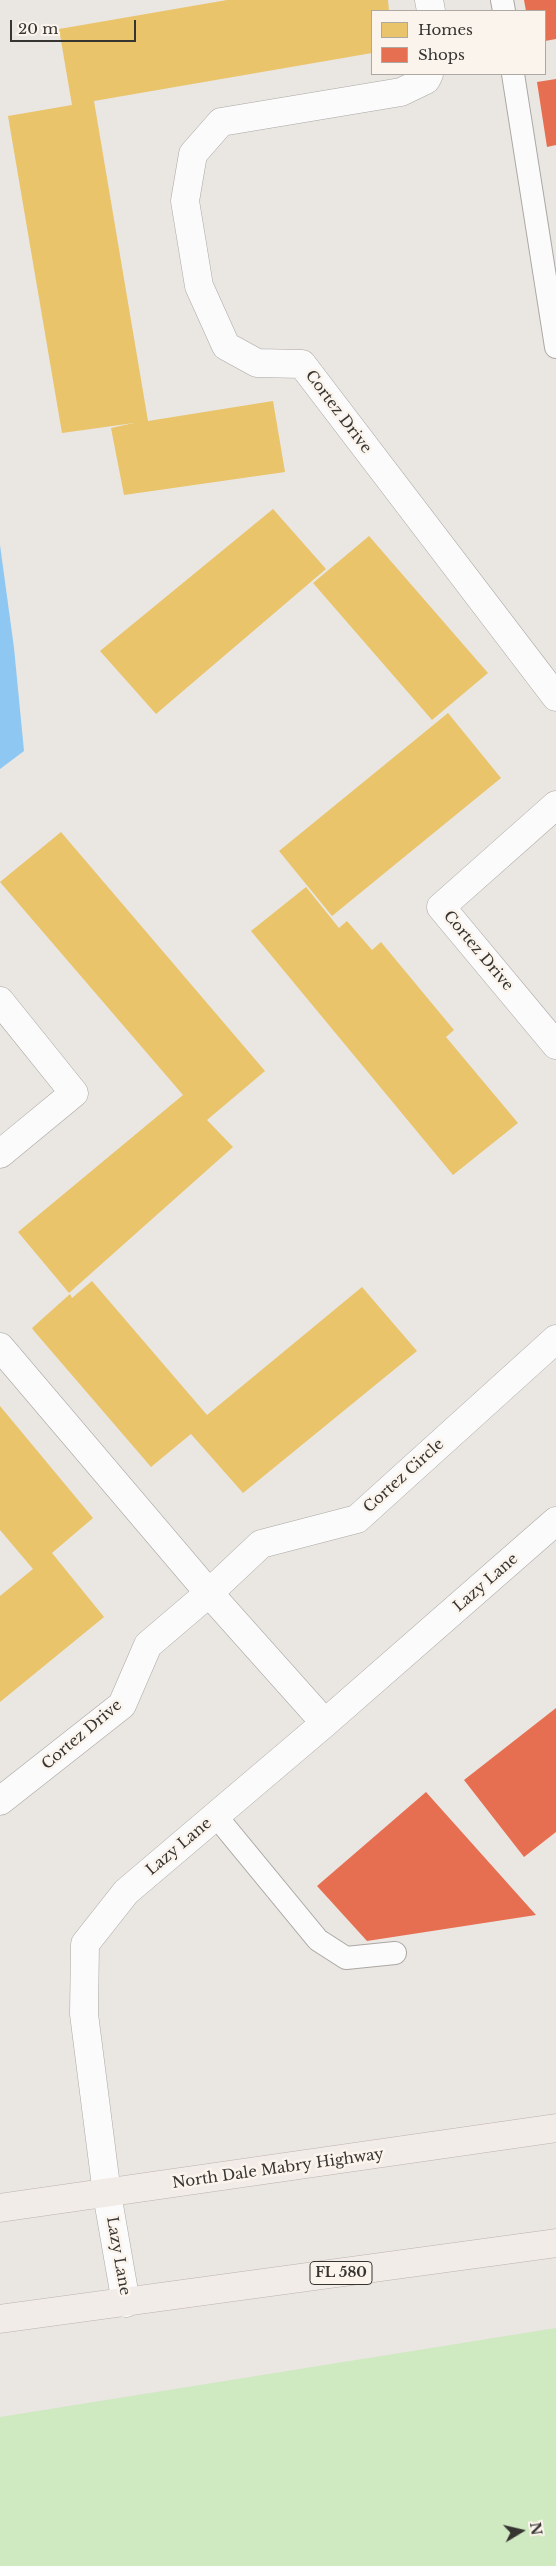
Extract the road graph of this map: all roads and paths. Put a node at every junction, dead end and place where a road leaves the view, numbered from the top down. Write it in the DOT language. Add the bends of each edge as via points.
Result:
graph roads {
  1 [pos="428,75"];
  2 [pos="513,75"];
  3 [pos="556,347"];
  4 [pos="556,697"];
  5 [pos="556,805"];
  6 [pos="0,1000"];
  7 [pos="556,1045"];
  8 [pos="0,1154"];
  9 [pos="556,1339"];
  10 [pos="0,1347"];
  11 [pos="556,1522"];
  12 [pos="209,1593"];
  13 [pos="325,1724"];
  14 [pos="0,1801"];
  15 [pos="216,1816"];
  16 [pos="395,1953"];
  17 [pos="556,2128"];
  18 [pos="107,2194"];
  19 [pos="0,2208"];
  20 [pos="556,2244"];
  21 [pos="126,2304"];
  22 [pos="0,2319"];
  1 -- 4 [label="street, Cortez Drive" via="426,80 401,92 221,122 193,154 185,202 198,286 226,346 257,364 302,364"];
  2 -- 3 [label="lane"];
  5 -- 7 [label="street, Cortez Drive" via="441,907"];
  6 -- 8 [label="street" via="74,1093"];
  9 -- 12 [label="street, Cortez Circle" via="357,1519 261,1544"];
  10 -- 12 [label="street"];
  11 -- 13 [label="street, Lazy Lane"];
  12 -- 13 [label="street"];
  12 -- 14 [label="street, Cortez Drive" via="148,1645 122,1705"];
  13 -- 15 [label="street, Lazy Lane"];
  15 -- 16 [label="lane" via="318,1940 346,1958"];
  15 -- 18 [label="street, Lazy Lane" via="126,1892 85,1944 84,2014"];
  17 -- 18 [label="main road, North Dale Mabry Highway"];
  18 -- 19 [label="main road, North Dale Mabry Highway"];
  18 -- 21 [label="street, Lazy Lane"];
  20 -- 21 [label="main road, FL 580"];
  21 -- 22 [label="main road, FL 580"];
}
